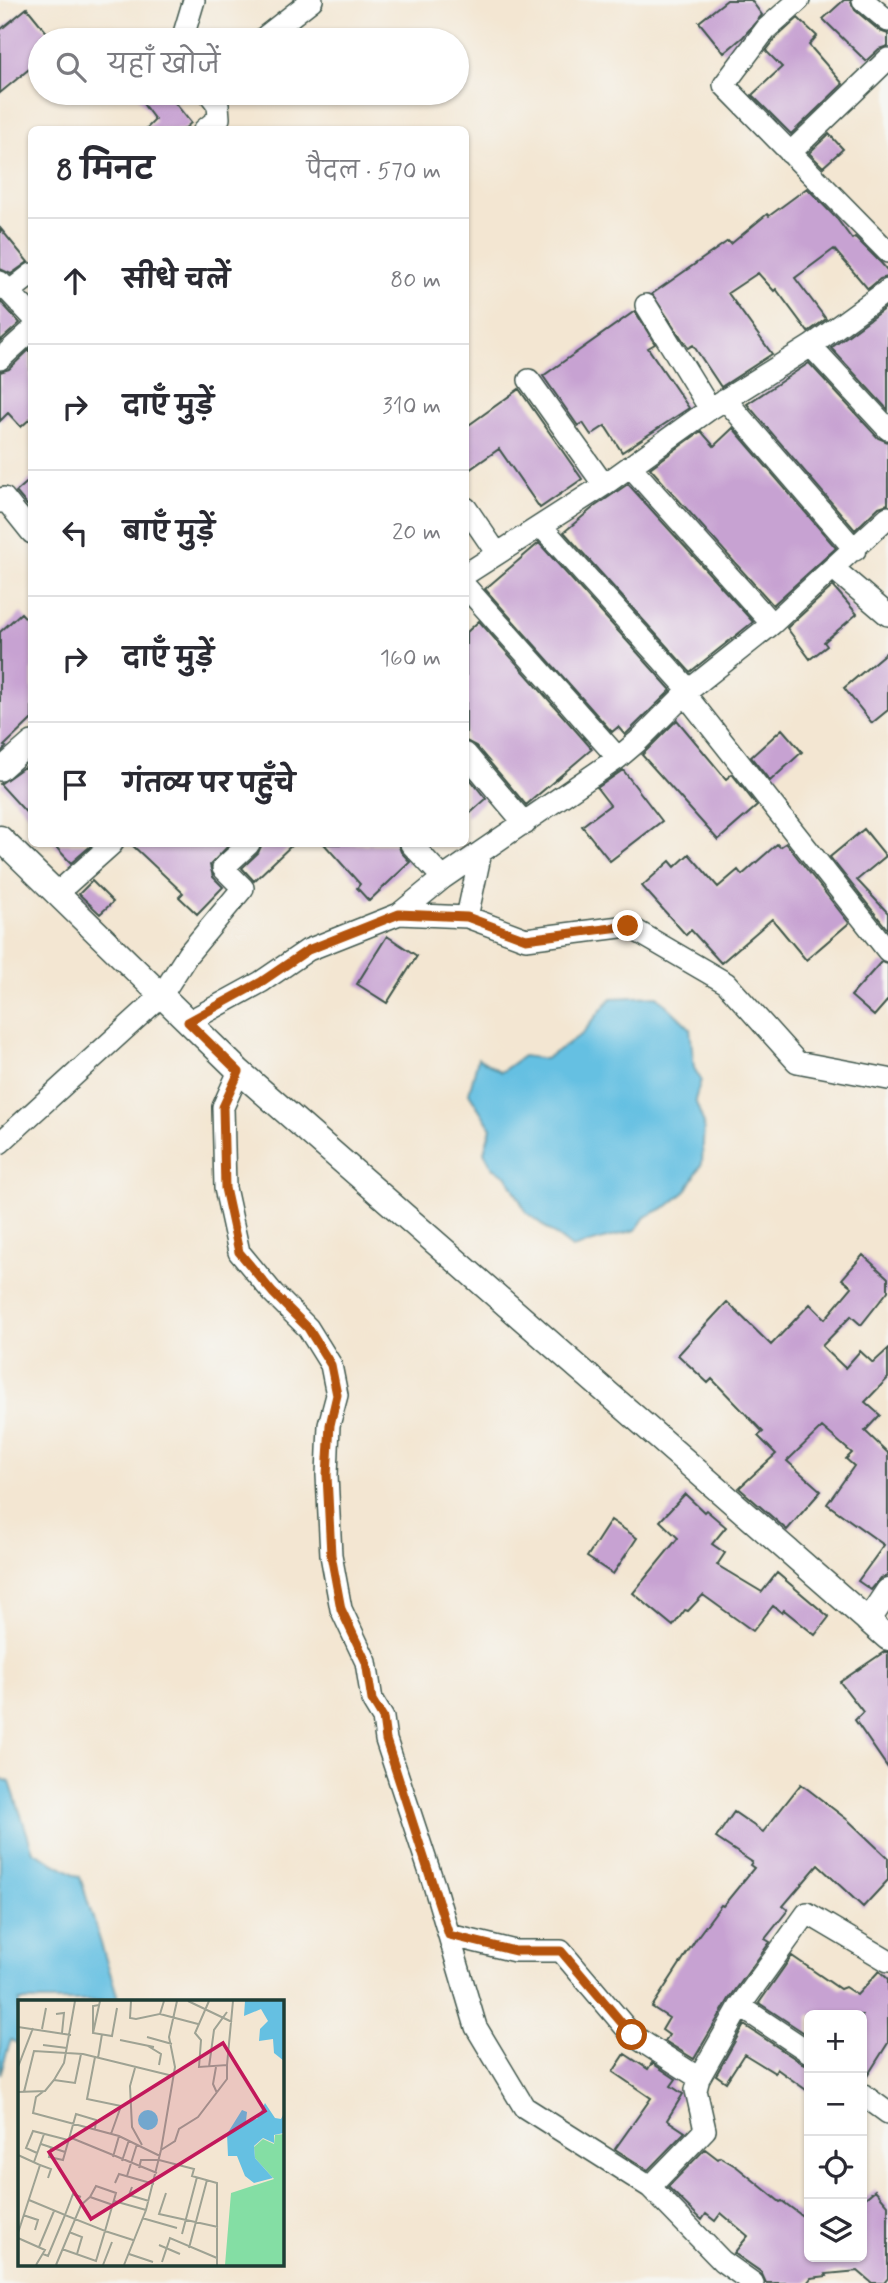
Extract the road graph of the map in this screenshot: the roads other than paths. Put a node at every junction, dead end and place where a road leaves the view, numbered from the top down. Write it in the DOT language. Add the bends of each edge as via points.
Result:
graph roads {
  1 [pos="194,0"];
  2 [pos="312,0"];
  3 [pos="799,0"];
  4 [pos="863,0"];
  5 [pos="888,21"];
  6 [pos="186,28"];
  7 [pos="276,28"];
  8 [pos="888,59"];
  9 [pos="218,105"];
  10 [pos="217,126"];
  11 [pos="790,153"];
  12 [pos="886,246"];
  13 [pos="28,276"];
  14 [pos="5,287"];
  15 [pos="888,290"];
  16 [pos="646,305"];
  17 [pos="28,312"];
  18 [pos="28,334"];
  19 [pos="811,346"];
  20 [pos="0,359"];
  21 [pos="529,380"];
  22 [pos="717,404"];
  23 [pos="888,429"];
  24 [pos="630,466"];
  25 [pos="604,485"];
  26 [pos="0,502"];
  27 [pos="469,512"];
  28 [pos="888,517"];
  29 [pos="541,526"];
  30 [pos="28,528"];
  31 [pos="855,550"];
  32 [pos="496,552"];
  33 [pos="834,569"];
  34 [pos="469,572"];
  35 [pos="469,590"];
  36 [pos="888,615"];
  37 [pos="772,624"];
  38 [pos="687,692"];
  39 [pos="28,746"];
  40 [pos="469,758"];
  41 [pos="618,758"];
  42 [pos="0,770"];
  43 [pos="525,824"];
  44 [pos="0,838"];
  45 [pos="108,847"];
  46 [pos="246,847"];
  47 [pos="414,847"];
  48 [pos="481,852"];
  49 [pos="443,878"];
  50 [pos="56,894"];
  51 [pos="399,914"];
  52 [pos="467,917"];
  53 [pos="888,951"];
  54 [pos="161,996"];
  55 [pos="188,1022"];
  56 [pos="239,1072"];
  57 [pos="888,1079"];
  58 [pos="0,1143"];
  59 [pos="888,1591"];
  60 [pos="868,1621"];
  61 [pos="888,1638"];
  62 [pos="449,1935"];
  63 [pos="888,1961"];
  64 [pos="740,2006"];
  65 [pos="804,2049"];
  66 [pos="699,2078"];
  67 [pos="867,2098"];
  68 [pos="888,2113"];
  69 [pos="650,2187"];
  70 [pos="753,2283"];
  1 -- 6 [label="street"];
  2 -- 7 [label="street"];
  3 -- 11 [label="street" via="766,29 724,85"];
  4 -- 5 [label="street"];
  8 -- 11 [label="street"];
  9 -- 10 [label="street"];
  11 -- 12 [label="street"];
  13 -- 14 [label="street"];
  14 -- 17 [label="street"];
  15 -- 19 [label="street"];
  16 -- 22 [label="street"];
  18 -- 20 [label="street"];
  19 -- 22 [label="street"];
  19 -- 23 [label="street"];
  21 -- 25 [label="street"];
  22 -- 24 [label="street"];
  22 -- 31 [label="street"];
  24 -- 25 [label="street"];
  24 -- 37 [label="street"];
  25 -- 29 [label="street"];
  26 -- 30 [label="street" via="4,498"];
  27 -- 32 [label="street"];
  28 -- 31 [label="street"];
  29 -- 32 [label="street"];
  29 -- 38 [label="street"];
  31 -- 33 [label="street"];
  32 -- 34 [label="street"];
  33 -- 36 [label="street"];
  33 -- 37 [label="street"];
  35 -- 41 [label="street"];
  37 -- 38 [label="street"];
  38 -- 41 [label="street"];
  38 -- 53 [label="street"];
  39 -- 42 [label="street"];
  40 -- 43 [label="street"];
  41 -- 43 [label="street"];
  43 -- 48 [label="street"];
  44 -- 50 [label="street"];
  45 -- 50 [label="street"];
  46 -- 54 [label="street" via="223,869 243,888 188,954"];
  47 -- 49 [label="street"];
  48 -- 49 [label="street"];
  48 -- 52 [label="street"];
  49 -- 51 [label="street"];
  50 -- 54 [label="street"];
  51 -- 52 [label="street"];
  51 -- 55 [label="street" via="308,950"];
  52 -- 57 [label="street" via="526,939 628,926 726,983 797,1062"];
  54 -- 55 [label="street"];
  54 -- 58 [label="street"];
  55 -- 56 [label="street"];
  56 -- 60 [label="street"];
  56 -- 62 [label="street" via="223,1107 225,1188 239,1252 308,1328 331,1365 337,1395 327,1475 331,1555 341,1609 366,1662 372,1700 383,1718 386,1740"];
  59 -- 60 [label="street"];
  60 -- 61 [label="street"];
  62 -- 66 [label="street" via="515,1951 561,1951 632,2035"];
  62 -- 69 [label="street" via="476,2027 524,2107"];
  63 -- 64 [label="street" via="807,1913"];
  64 -- 65 [label="street"];
  64 -- 66 [label="street"];
  66 -- 69 [label="street" via="696,2090 705,2130"];
  67 -- 68 [label="street"];
  69 -- 70 [label="street" via="722,2261"];
}
